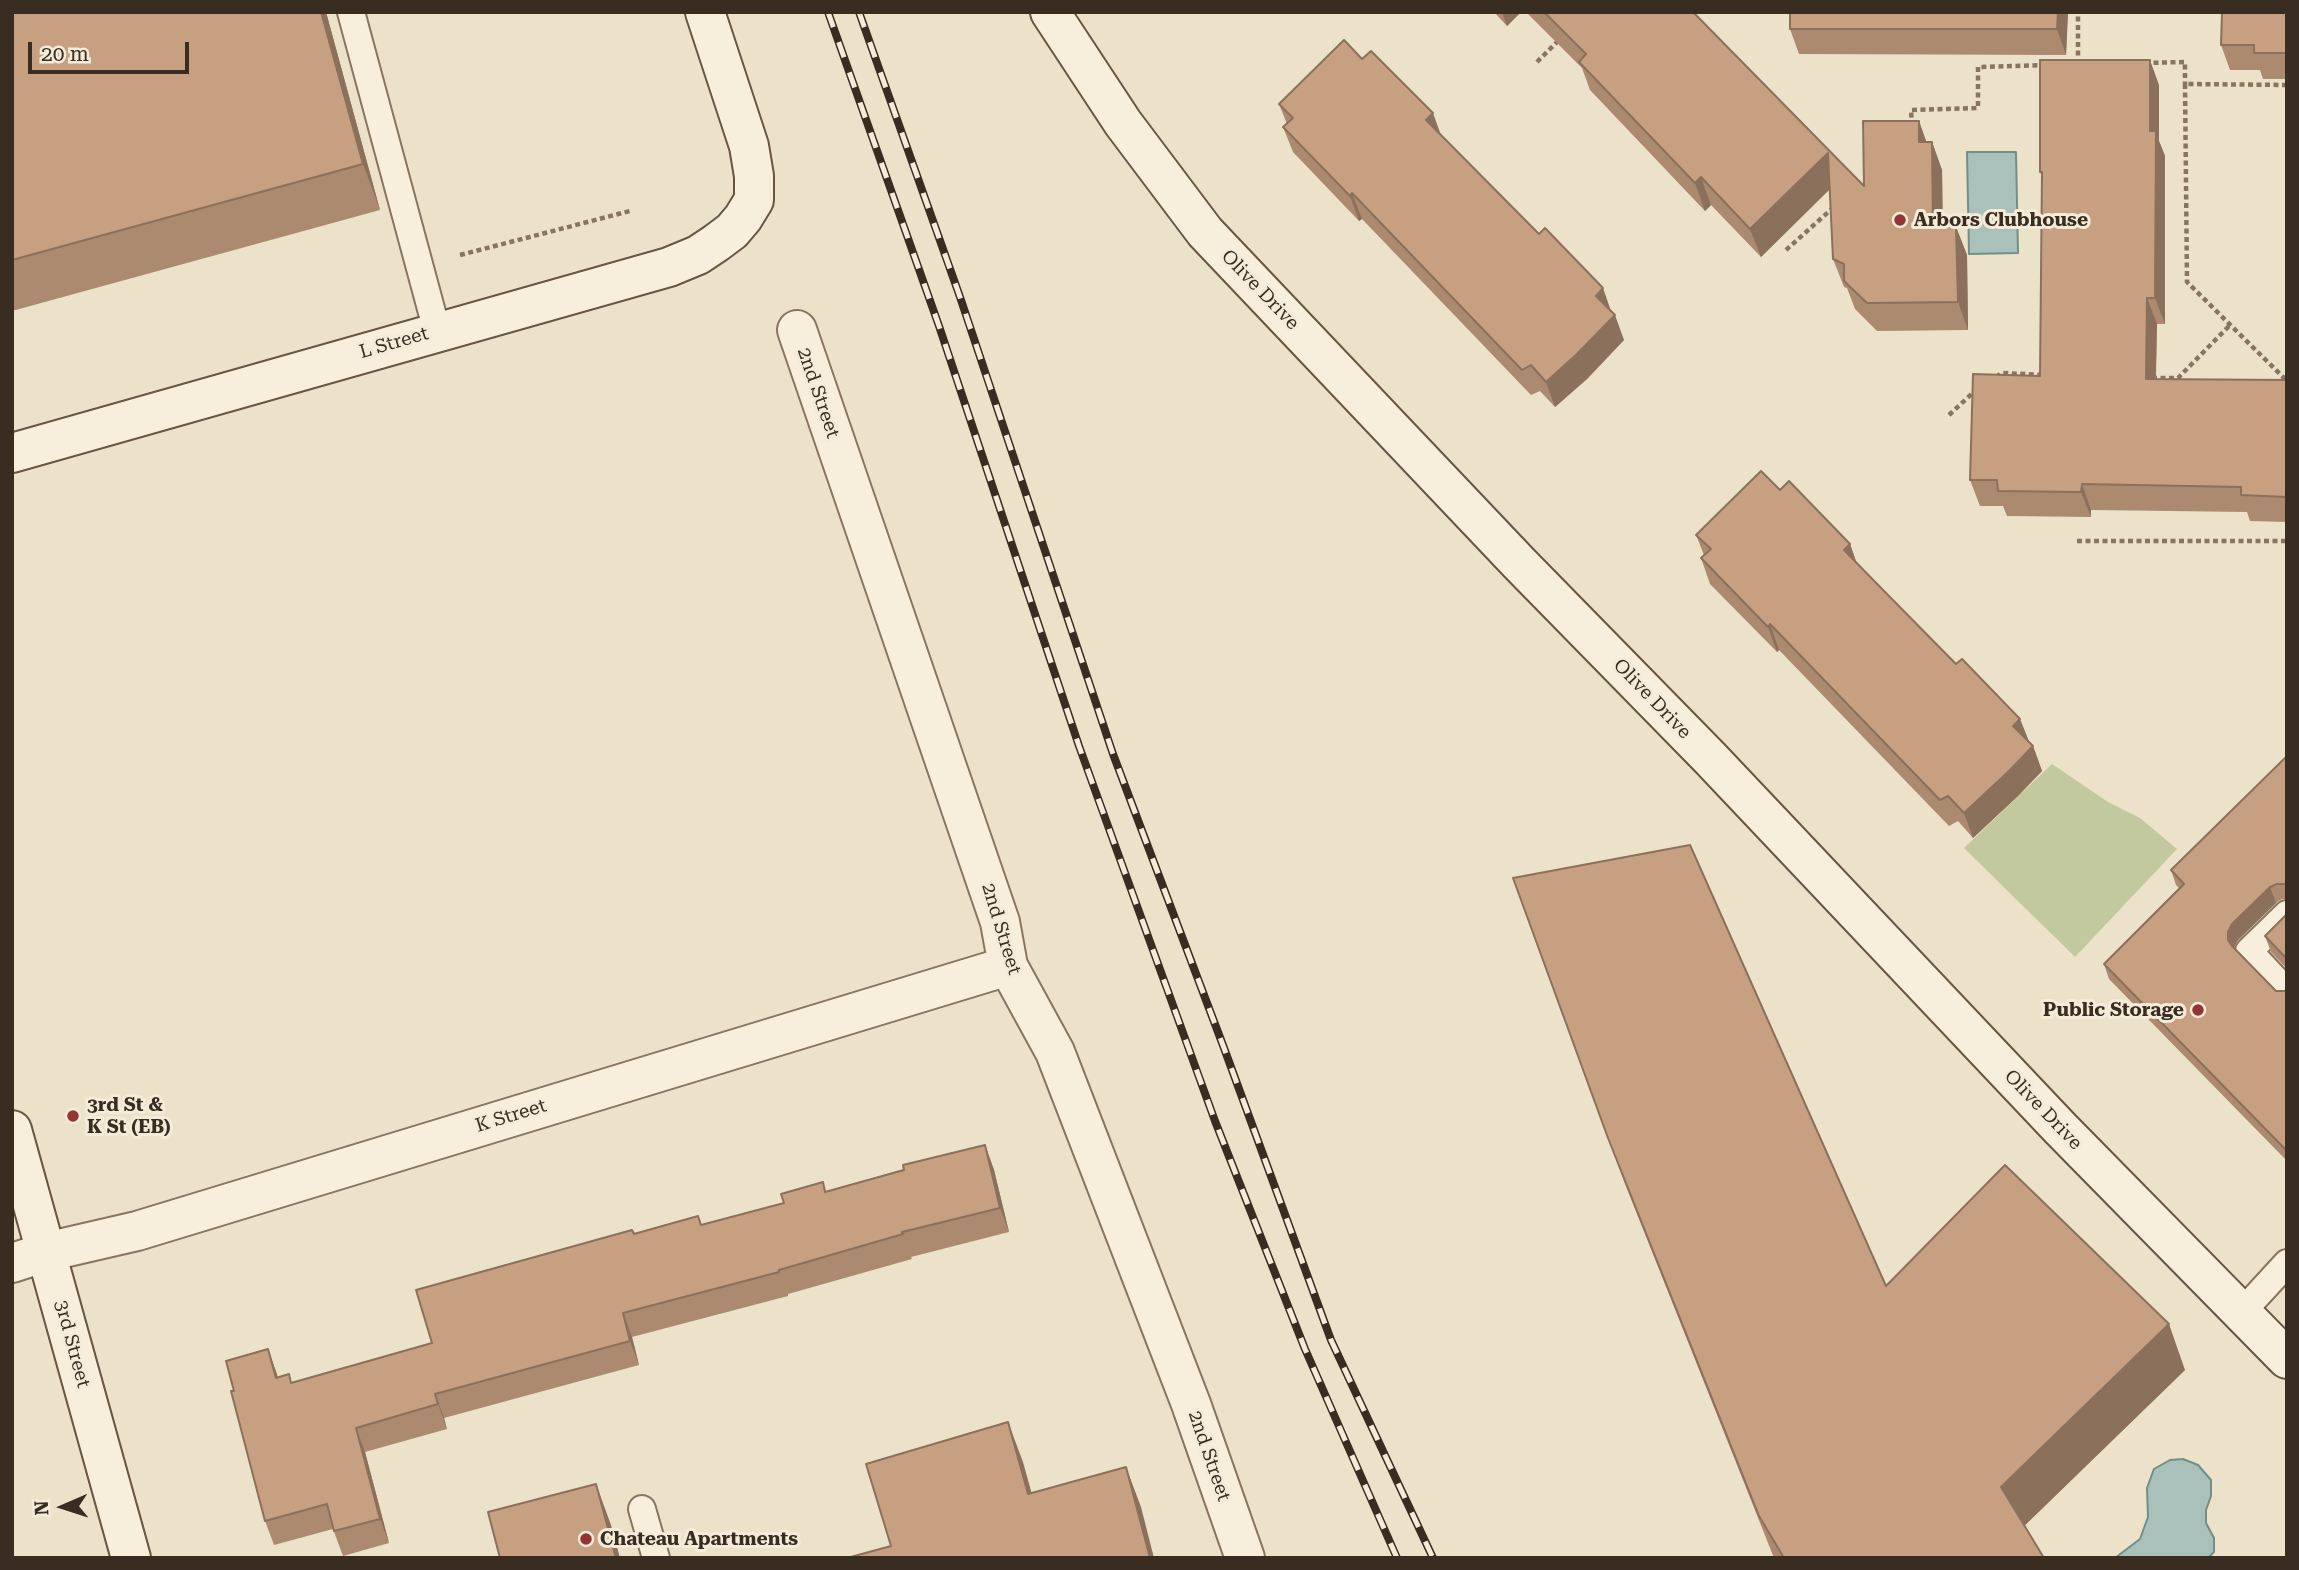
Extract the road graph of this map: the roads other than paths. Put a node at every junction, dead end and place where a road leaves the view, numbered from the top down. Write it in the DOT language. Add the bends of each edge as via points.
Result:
graph roads {
  1 [pos="351,12"];
  2 [pos="705,12"];
  3 [pos="1050,12"];
  4 [pos="797,330"];
  5 [pos="437,331"];
  6 [pos="12,453"];
  7 [pos="2287,914"];
  8 [pos="1008,966"];
  9 [pos="2287,992"];
  10 [pos="12,1130"];
  11 [pos="29,1257"];
  12 [pos="2287,1264"];
  13 [pos="2242,1312"];
  14 [pos="2287,1359"];
  15 [pos="642,1509"];
  16 [pos="131,1558"];
  17 [pos="656,1558"];
  18 [pos="1245,1558"];
  1 -- 5 [label="lane"];
  2 -- 5 [label="street, L Street" via="749,146 754,200 743,218 698,255 669,267"];
  3 -- 13 [label="street, Olive Drive" via="1123,122 1205,232 2060,1128"];
  4 -- 8 [label="street, 2nd Street" via="1000,922"];
  5 -- 6 [label="street, L Street"];
  7 -- 9 [label="lane" via="2249,951"];
  8 -- 11 [label="street, K Street" via="137,1231"];
  8 -- 18 [label="street, 2nd Street" via="1055,1052 1191,1404"];
  10 -- 11 [label="street, 3rd Street"];
  11 -- 16 [label="street, 3rd Street"];
  12 -- 13 [label="lane"];
  13 -- 14 [label="street, Olive Drive"];
  15 -- 17 [label="lane"];
}
